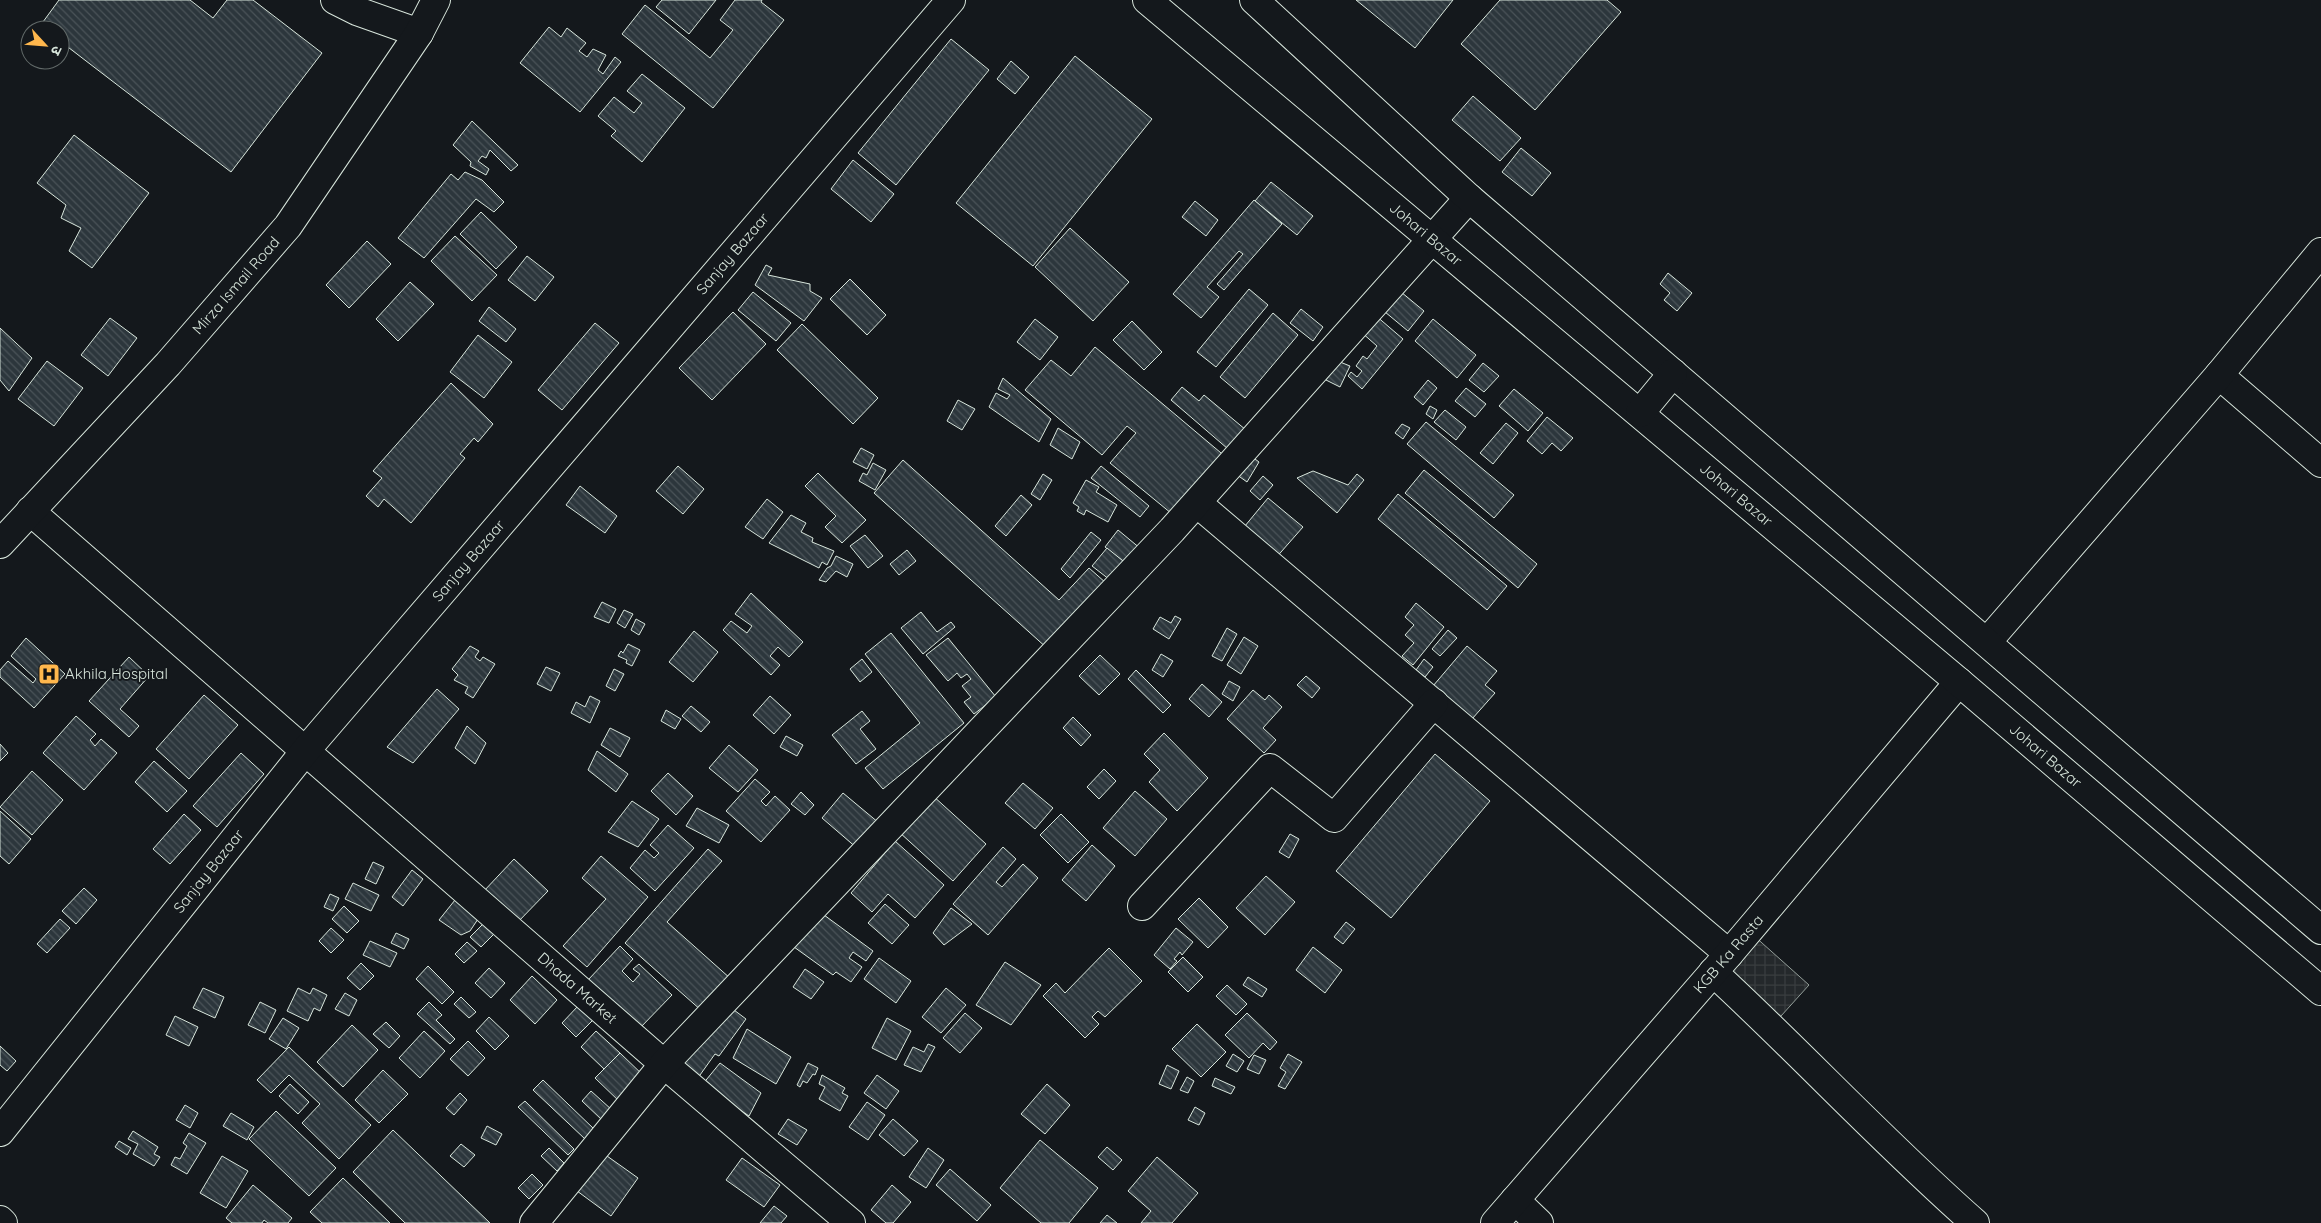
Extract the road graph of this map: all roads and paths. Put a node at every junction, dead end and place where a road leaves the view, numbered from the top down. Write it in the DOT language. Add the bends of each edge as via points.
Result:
graph roads {
  1 [pos="335,0"];
  2 [pos="436,0"];
  3 [pos="951,0"];
  4 [pos="1147,0"];
  5 [pos="1254,0"];
  6 [pos="420,32"];
  7 [pos="1468,198"];
  8 [pos="1433,239"];
  9 [pos="2321,252"];
  10 [pos="1673,373"];
  11 [pos="2219,375"];
  12 [pos="1640,413"];
  13 [pos="2321,464"];
  14 [pos="1197,503"];
  15 [pos="30,511"];
  16 [pos="0,544"];
  17 [pos="1987,642"];
  18 [pos="1959,682"];
  19 [pos="1434,702"];
  20 [pos="306,750"];
  21 [pos="1142,906"];
  22 [pos="2321,930"];
  23 [pos="1721,963"];
  24 [pos="2321,991"];
  25 [pos="664,1064"];
  26 [pos="0,1132"];
  27 [pos="1515,1200"];
  28 [pos="0,1220"];
  29 [pos="3,1223"];
  30 [pos="534,1223"];
  31 [pos="852,1223"];
  32 [pos="1495,1223"];
  33 [pos="1539,1223"];
  34 [pos="1975,1223"];
  1 -- 6 [label="main road" via="357,11"];
  2 -- 6 [label="main road, Mirza Ismail Road"];
  3 -- 20 [label="main road, Sanjay Bazaar"];
  4 -- 8 [label="main road, Johari Bazar"];
  5 -- 7 [label="main road"];
  6 -- 15 [label="main road, Mirza Ismail Road" via="288,226 168,364"];
  7 -- 8 [label="main road"];
  7 -- 10 [label="main road"];
  8 -- 12 [label="main road, Johari Bazar"];
  8 -- 14 [label="main road"];
  9 -- 11 [label="main road"];
  10 -- 12 [label="main road"];
  10 -- 17 [label="main road"];
  11 -- 13 [label="main road"];
  11 -- 17 [label="main road"];
  12 -- 18 [label="main road, Johari Bazar"];
  14 -- 19 [label="main road"];
  14 -- 25 [label="main road"];
  15 -- 16 [label="main road, Mirza Ismail Road"];
  15 -- 20 [label="main road, Dhada Market"];
  17 -- 22 [label="main road"];
  18 -- 23 [label="main road, KGB Ka Rasta"];
  18 -- 24 [label="main road, Johari Bazar"];
  19 -- 21 [label="main road" via="1334,818 1270,768"];
  19 -- 23 [label="main road"];
  20 -- 25 [label="main road, Dhada Market"];
  20 -- 26 [label="main road, Sanjay Bazaar"];
  23 -- 27 [label="main road, KGB Ka Rasta"];
  23 -- 34 [label="main road" via="1772,1026 1918,1172"];
  25 -- 30 [label="main road"];
  25 -- 31 [label="main road, Dhada Market"];
  27 -- 32 [label="main road, KGB Ka Rasta"];
  27 -- 33 [label="main road"];
  28 -- 29 [label="main road"];
}
